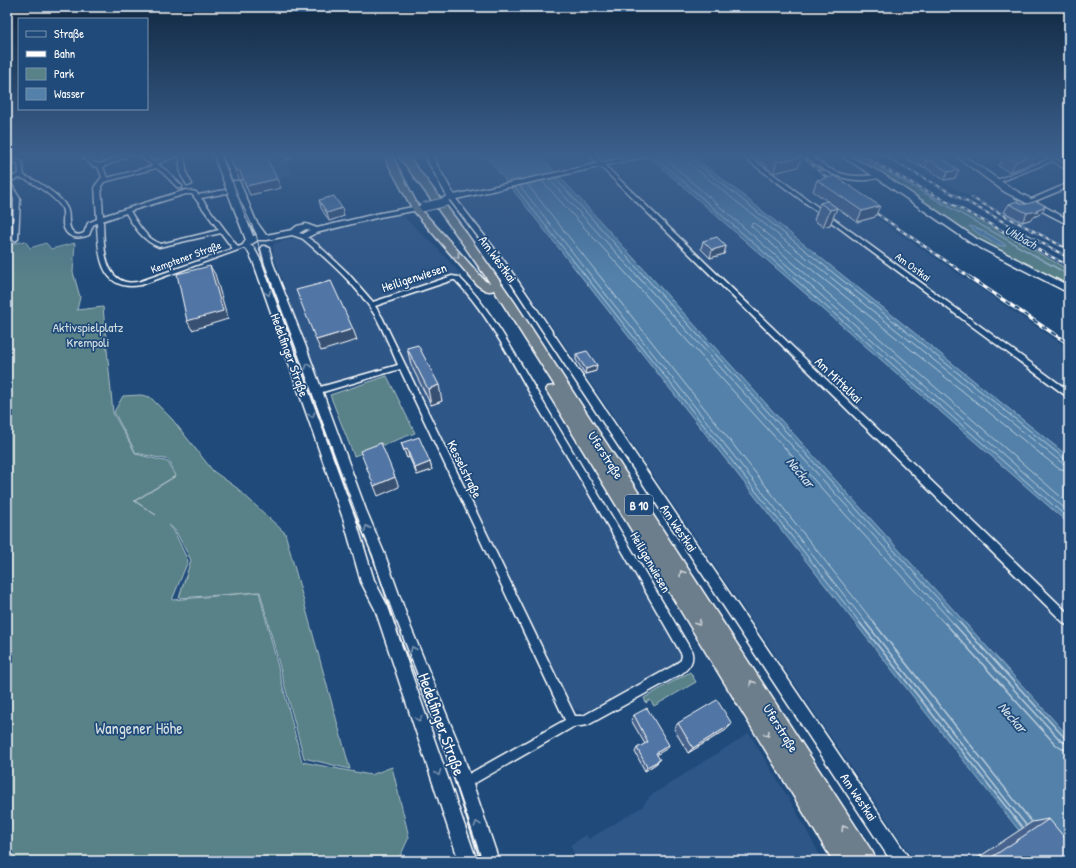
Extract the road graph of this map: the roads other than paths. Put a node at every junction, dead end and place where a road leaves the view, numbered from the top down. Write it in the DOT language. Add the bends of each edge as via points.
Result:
graph roads {
  1 [pos="16,197"];
  2 [pos="54,197"];
  3 [pos="98,197"];
  4 [pos="171,197"];
  5 [pos="197,197"];
  6 [pos="232,197"];
  7 [pos="242,197"];
  8 [pos="406,197"];
  9 [pos="425,197"];
  10 [pos="434,197"];
  11 [pos="446,197"];
  12 [pos="462,197"];
  13 [pos="634,197"];
  14 [pos="799,197"];
  15 [pos="909,197"];
  16 [pos="1019,197"];
  17 [pos="1041,197"];
  18 [pos="448,200"];
  19 [pos="1028,202"];
  20 [pos="411,208"];
  21 [pos="127,210"];
  22 [pos="99,220"];
  23 [pos="1069,223"];
  24 [pos="222,231"];
  25 [pos="306,234"];
  26 [pos="15,239"];
  27 [pos="266,241"];
  28 [pos="249,245"];
  29 [pos="236,249"];
  30 [pos="490,288"];
  31 [pos="1069,290"];
  32 [pos="372,305"];
  33 [pos="402,366"];
  34 [pos="316,391"];
  35 [pos="1069,395"];
  36 [pos="379,555"];
  37 [pos="360,560"];
  38 [pos="391,589"];
  39 [pos="375,596"];
  40 [pos="1069,621"];
  41 [pos="572,722"];
  42 [pos="464,783"];
  43 [pos="826,828"];
  44 [pos="468,861"];
  45 [pos="490,861"];
  46 [pos="834,861"];
  47 [pos="846,861"];
  48 [pos="865,861"];
  49 [pos="901,861"];
  1 -- 26 [label="street"];
  2 -- 22 [label="street" via="66,210 67,228 72,235 85,235 89,232 90,224"];
  3 -- 22 [label="street"];
  4 -- 21 [label="street"];
  5 -- 24 [label="street"];
  6 -- 28 [label="street, Hedelfinger Straße"];
  7 -- 27 [label="street, Hedelfinger Straße" via="252,221"];
  8 -- 20 [label="highway, B 10"];
  9 -- 30 [label="highway, Uferstraße / B 10"];
  48 -- 10 [label="highway, Uferstraße / B 10, one-way" via="511,306"];
  11 -- 18 [label="street, Am Westkai"];
  12 -- 18 [label="street"];
  13 -- 40 [label="street, Am Mittelkai"];
  14 -- 35 [label="street, Am Ostkai"];
  15 -- 31 [label="street" via="974,241"];
  16 -- 19 [label="street"];
  17 -- 19 [label="street"];
  18 -- 20 [label="street, bridge"];
  18 -- 49 [label="street, Am Westkai" via="501,262"];
  19 -- 23 [label="street"];
  20 -- 25 [label="street"];
  20 -- 30 [label="highway, B 10, one-way" via="481,283"];
  21 -- 22 [label="street"];
  21 -- 24 [label="street" via="143,234 152,243 162,246"];
  22 -- 29 [label="street, Kemptener Straße" via="102,253 107,271 122,283 139,284"];
  24 -- 29 [label="street"];
  25 -- 27 [label="street"];
  25 -- 32 [label="street, Kesselstraße" via="328,259 349,277"];
  27 -- 28 [label="street"];
  27 -- 28 [label="street"];
  34 -- 27 [label="street, Hedelfinger Straße, one-way" via="302,347 269,264"];
  28 -- 29 [label="street, Kemptener Straße"];
  28 -- 37 [label="street, Hedelfinger Straße, one-way" via="350,521"];
  30 -- 43 [label="highway, Uferstraße / B 10, one-way"];
  32 -- 33 [label="street, Kesselstraße"];
  32 -- 41 [label="street, Heiligenwiesen" via="452,278 457,278 467,288 493,325 684,647 688,659 686,664 584,721"];
  33 -- 34 [label="street"];
  33 -- 41 [label="street, Kesselstraße"];
  36 -- 34 [label="street, Hedelfinger Straße, one-way"];
  36 -- 37 [label="street" via="373,560"];
  36 -- 38 [label="street, Hedelfinger Straße"];
  37 -- 39 [label="street, Hedelfinger Straße"];
  38 -- 39 [label="street" via="380,590"];
  42 -- 38 [label="street, Hedelfinger Straße, one-way"];
  39 -- 44 [label="street, Hedelfinger Straße, one-way" via="381,606 406,677"];
  41 -- 42 [label="street, Heiligenwiesen"];
  45 -- 42 [label="street, Hedelfinger Straße, one-way"];
  43 -- 46 [label="highway, B 10" via="828,848"];
  43 -- 47 [label="highway, Uferstraße / B 10"];
}
